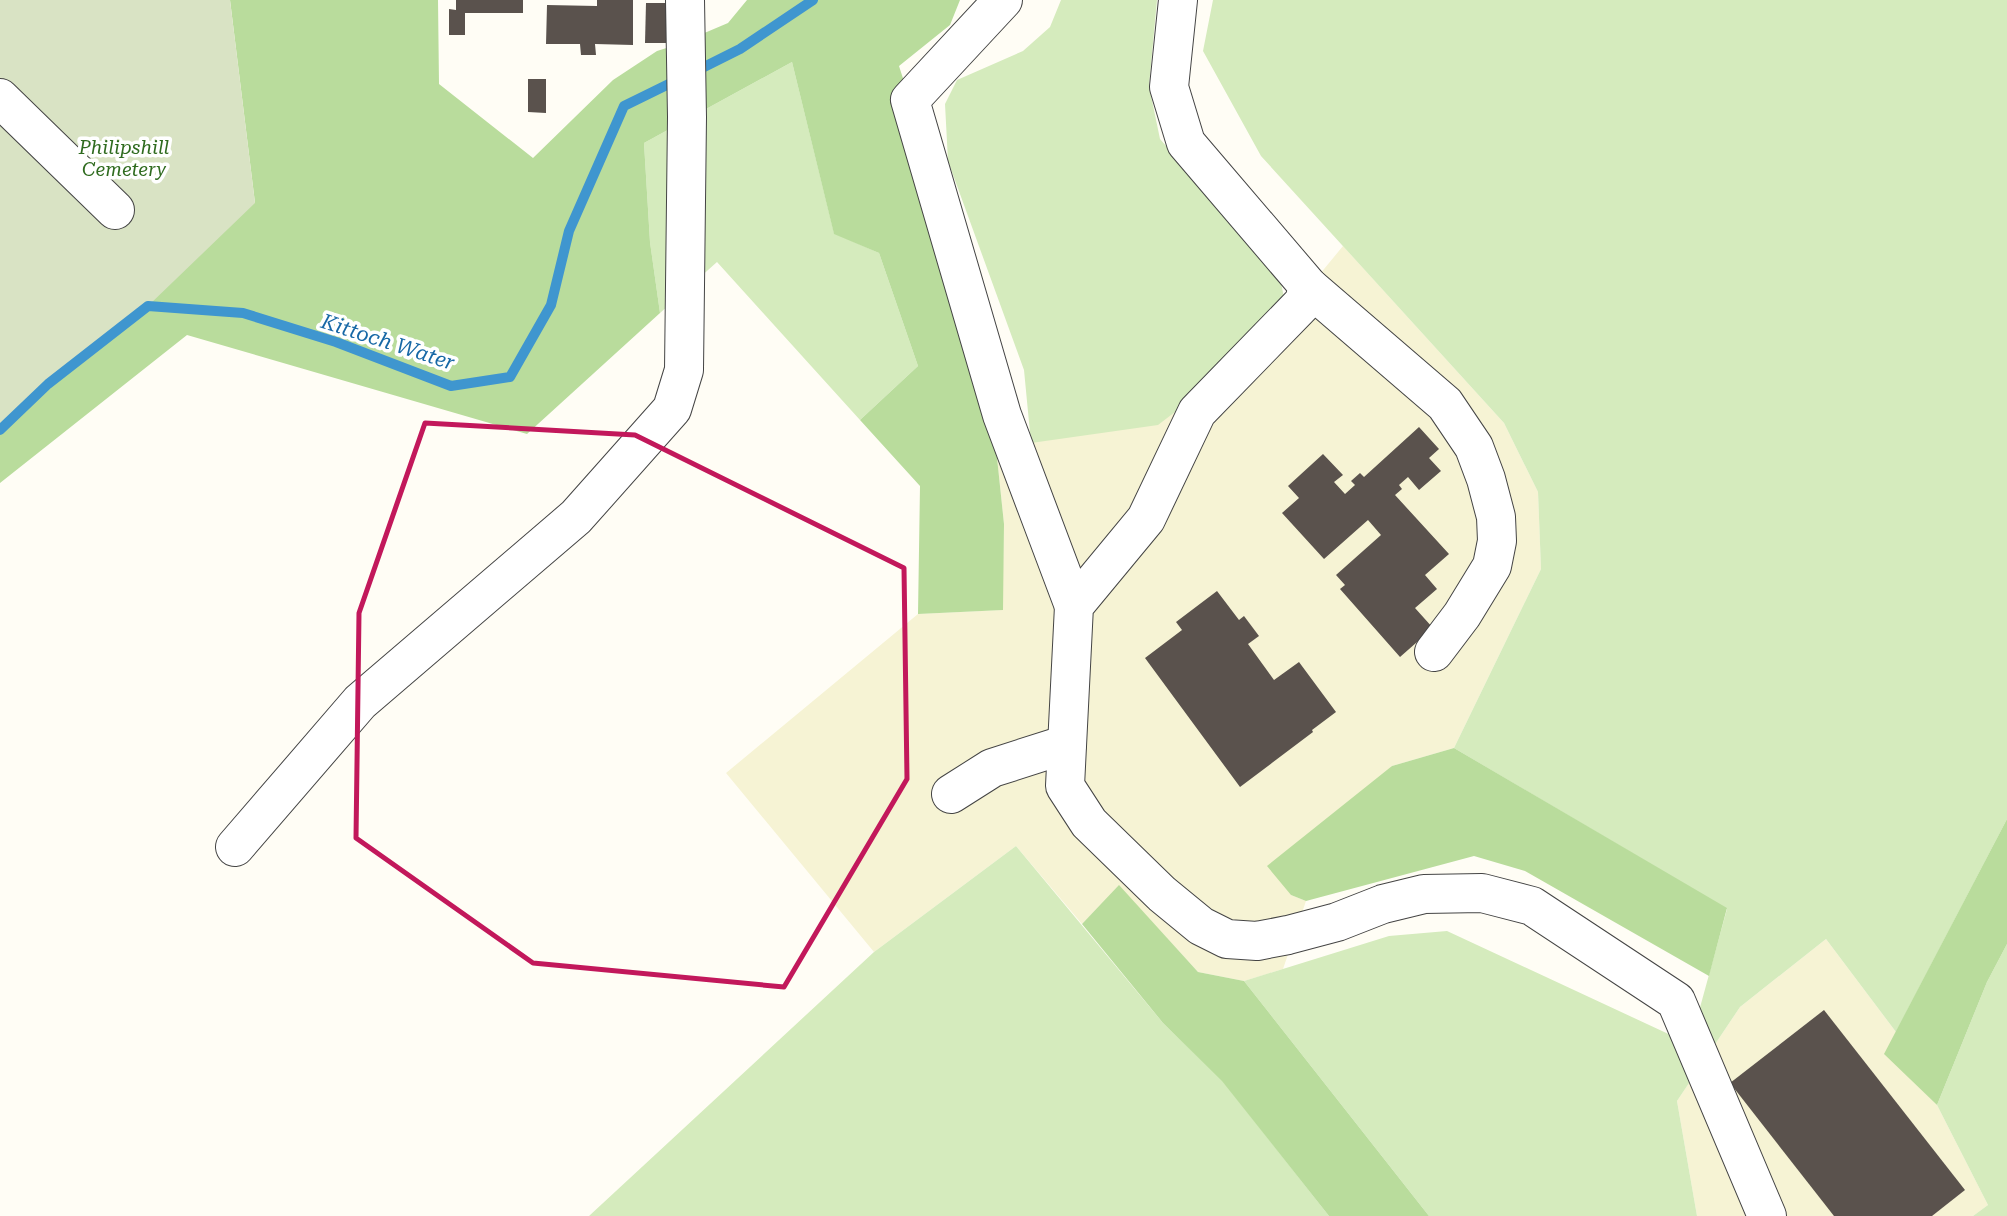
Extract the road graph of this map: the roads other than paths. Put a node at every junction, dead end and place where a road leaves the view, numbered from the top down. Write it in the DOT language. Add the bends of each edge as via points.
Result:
graph roads {
  1 [pos="1003,0"];
  2 [pos="1178,0"];
  3 [pos="685,16"];
  4 [pos="0,98"];
  5 [pos="116,210"];
  6 [pos="1309,287"];
  7 [pos="1074,606"];
  8 [pos="1434,652"];
  9 [pos="1067,744"];
  10 [pos="951,794"];
  11 [pos="235,847"];
  12 [pos="1767,1216"];
  1 -- 7 [label="lane" via="910,100 1002,415"];
  2 -- 6 [label="lane" via="1169,87 1186,143"];
  3 -- 11 [label="lane" via="684,370 672,409 576,517 360,702"];
  4 -- 5 [label="lane"];
  6 -- 7 [label="lane" via="1303,303 1197,412 1146,519"];
  6 -- 8 [label="lane" via="1445,404 1474,447 1486,479 1496,517 1492,566"];
  7 -- 9 [label="lane"];
  9 -- 10 [label="lane" via="992,768"];
  9 -- 12 [label="lane" via="1065,786 1089,823 1162,894 1201,926 1227,939 1257,941 1288,935 1424,894 1482,893 1532,906 1676,1001"];
}
